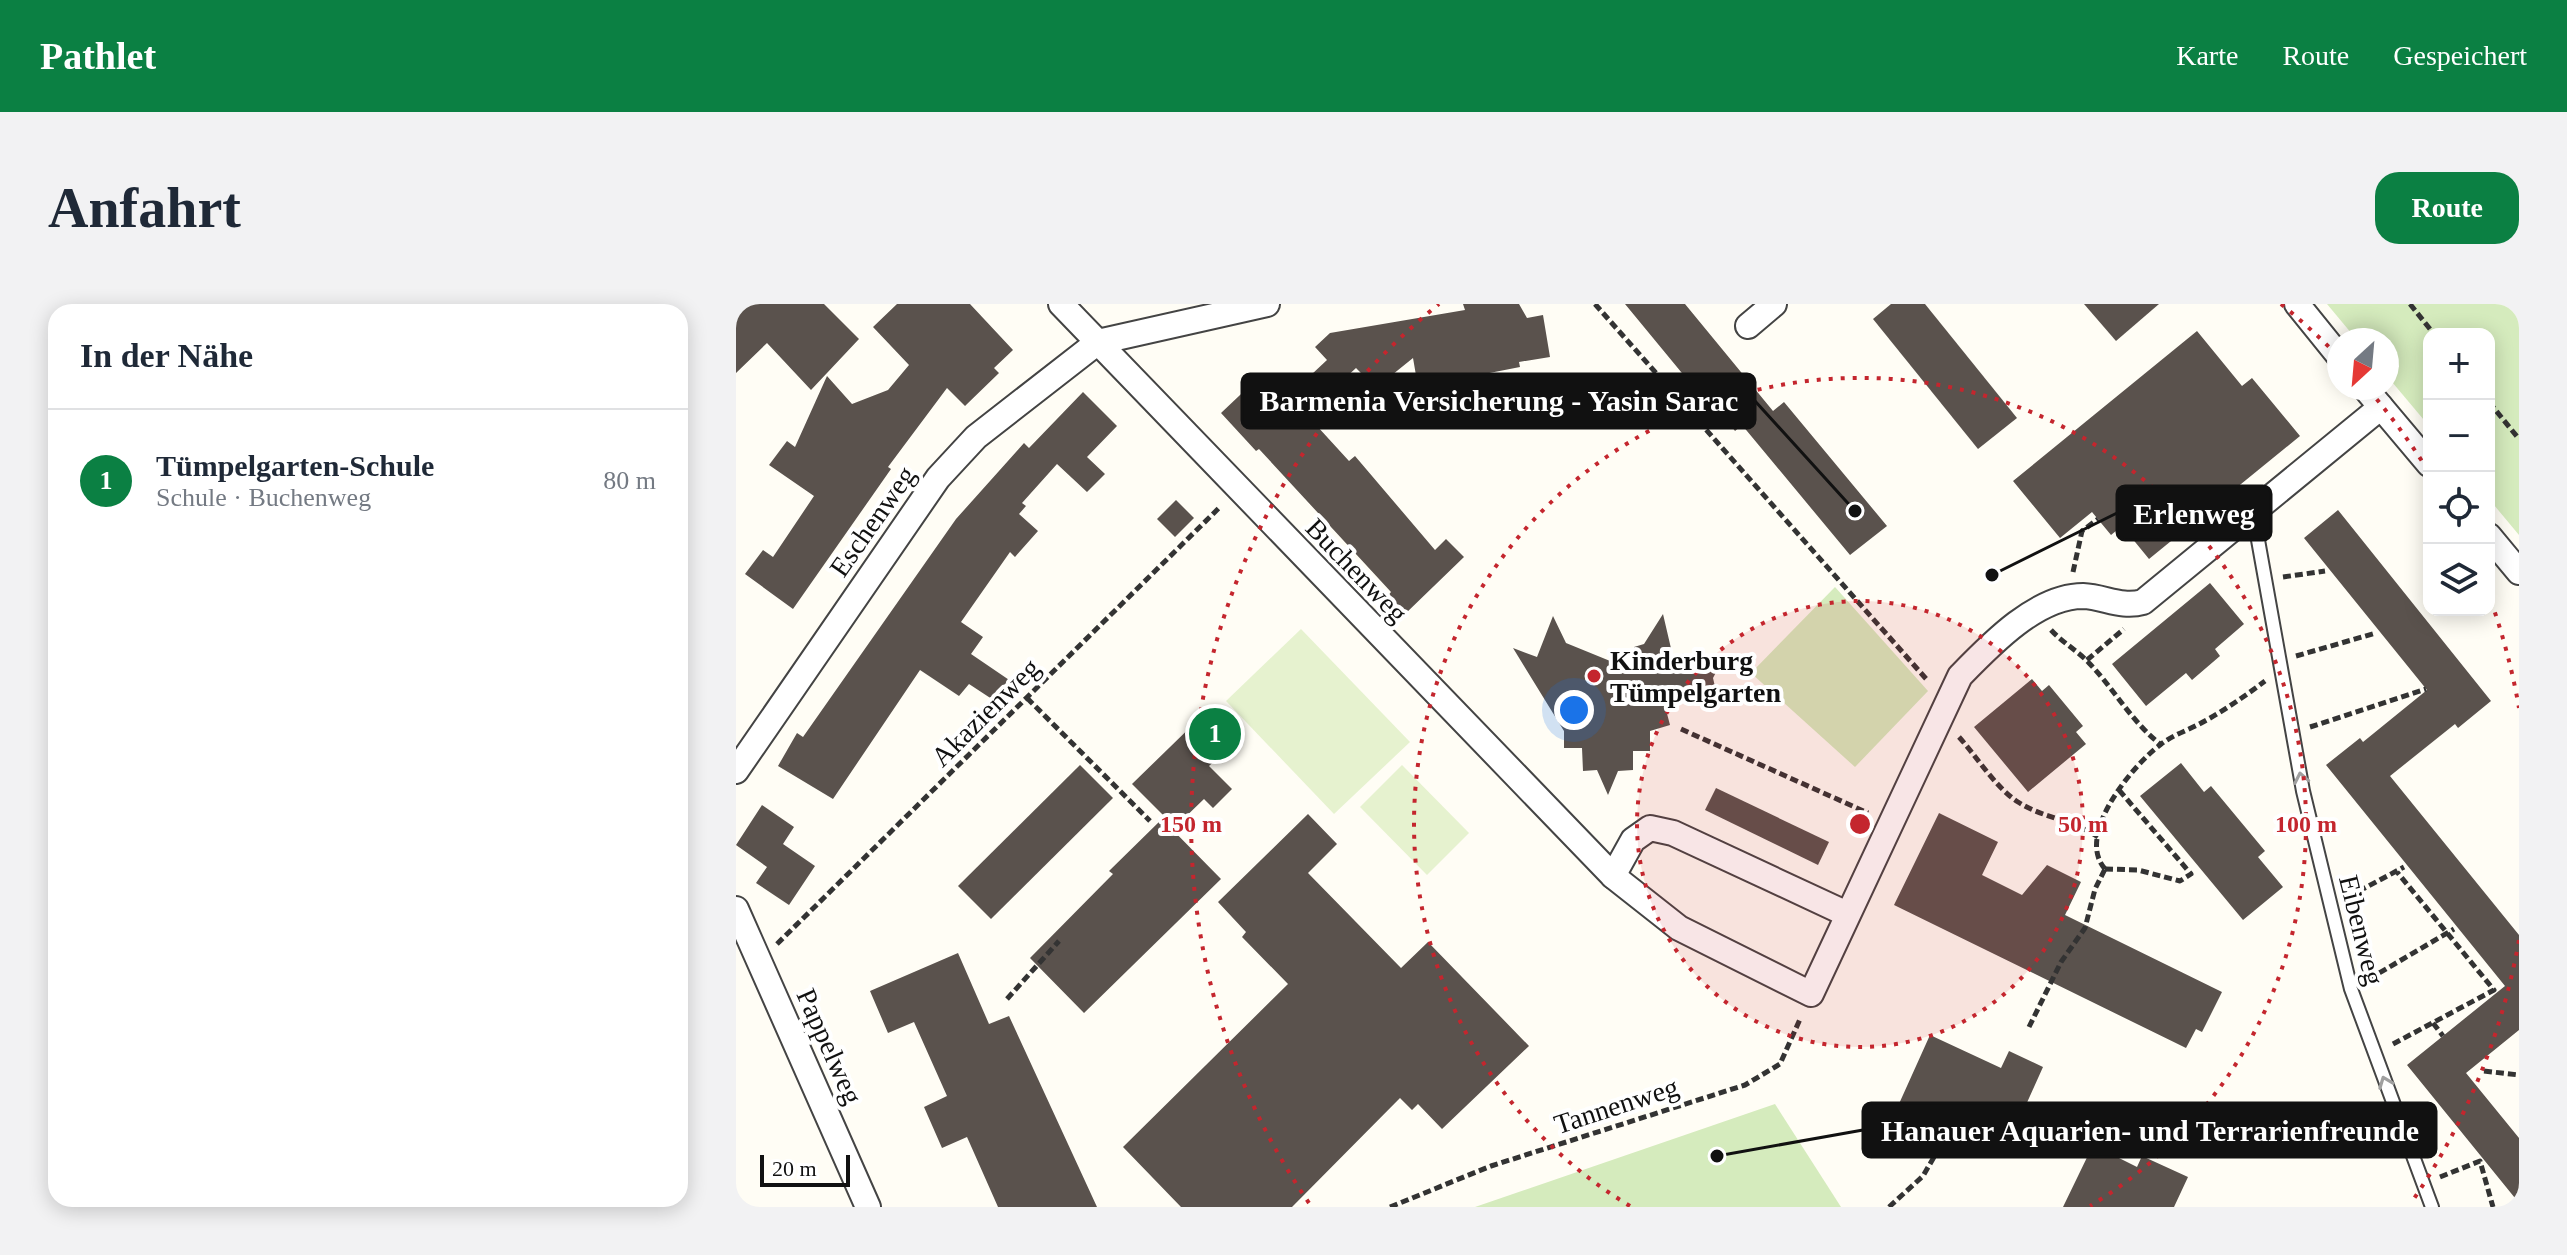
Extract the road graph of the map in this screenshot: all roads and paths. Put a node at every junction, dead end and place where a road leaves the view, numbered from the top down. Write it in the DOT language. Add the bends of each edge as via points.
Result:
graph roads {
  1 [pos="1061,304"];
  2 [pos="1267,304"];
  3 [pos="1595,304"];
  4 [pos="1774,304"];
  5 [pos="2297,304"];
  6 [pos="2410,304"];
  7 [pos="1748,326"];
  8 [pos="2429,328"];
  9 [pos="2327,341"];
  10 [pos="1098,342"];
  11 [pos="2371,400"];
  12 [pos="2375,400"];
  13 [pos="2495,409"];
  14 [pos="2519,439"];
  15 [pos="2423,457"];
  16 [pos="1238,490"];
  17 [pos="2253,512"];
  18 [pos="2098,519"];
  19 [pos="2495,543"];
  20 [pos="2325,571"];
  21 [pos="2519,572"];
  22 [pos="2265,580"];
  23 [pos="2067,597"];
  24 [pos="2143,602"];
  25 [pos="2035,612"];
  26 [pos="2376,633"];
  27 [pos="2087,660"];
  28 [pos="2280,665"];
  29 [pos="2426,689"];
  30 [pos="1027,698"];
  31 [pos="1943,708"];
  32 [pos="1681,729"];
  33 [pos="2292,733"];
  34 [pos="2160,744"];
  35 [pos="736,771"];
  36 [pos="2119,790"];
  37 [pos="1150,821"];
  38 [pos="1891,823"];
  39 [pos="2098,837"];
  40 [pos="2404,867"];
  41 [pos="2105,869"];
  42 [pos="2397,872"];
  43 [pos="1613,876"];
  44 [pos="2331,906"];
  45 [pos="736,909"];
  46 [pos="1847,914"];
  47 [pos="2451,931"];
  48 [pos="1059,941"];
  49 [pos="760,962"];
  50 [pos="2503,984"];
  51 [pos="2351,989"];
  52 [pos="2494,990"];
  53 [pos="1811,994"];
  54 [pos="1007,999"];
  55 [pos="2433,1023"];
  56 [pos="2029,1027"];
  57 [pos="2443,1036"];
  58 [pos="2375,1054"];
  59 [pos="2484,1071"];
  60 [pos="2519,1075"];
  61 [pos="1953,1124"];
  62 [pos="2424,1184"];
  63 [pos="868,1207"];
  64 [pos="1390,1207"];
  65 [pos="1889,1207"];
  66 [pos="2432,1207"];
  67 [pos="2493,1207"];
  1 -- 10 [label="street, Buchenweg"];
  2 -- 10 [label="street"];
  3 -- 31 [label="path"];
  4 -- 7 [label="street"];
  5 -- 9 [label="street"];
  6 -- 8 [label="path"];
  10 -- 16 [label="street, Buchenweg"];
  10 -- 35 [label="street, Eschenweg" via="954,459"];
  11 -- 17 [label="street"];
  12 -- 15 [label="street"];
  13 -- 14 [label="path"];
  16 -- 30 [label="path, Akazienweg"];
  16 -- 43 [label="street, Buchenweg"];
  17 -- 22 [label="lane, Eibenweg"];
  17 -- 24 [label="street"];
  18 -- 23 [label="path" via="2082,531"];
  19 -- 21 [label="street"];
  20 -- 22 [label="path"];
  22 -- 28 [label="lane, Eibenweg"];
  23 -- 24 [label="street" via="2096,597 2127,606"];
  23 -- 25 [label="street"];
  24 -- 27 [label="path" via="2122,633"];
  25 -- 27 [label="path" via="2066,647"];
  25 -- 31 [label="street" via="1977,658"];
  26 -- 28 [label="path"];
  27 -- 34 [label="path" via="2137,725"];
  28 -- 33 [label="lane, Eibenweg"];
  28 -- 34 [label="path" via="2235,703"];
  29 -- 33 [label="path"];
  30 -- 37 [label="path"];
  30 -- 49 [label="path, Akazienweg"];
  31 -- 38 [label="street"];
  31 -- 39 [label="path" via="2015,800"];
  32 -- 38 [label="path"];
  44 -- 33 [label="lane, Eibenweg, one-way"];
  34 -- 36 [label="path"];
  36 -- 39 [label="path" via="2103,815"];
  36 -- 41 [label="path" via="2191,874 2180,881 2138,870"];
  38 -- 46 [label="street"];
  39 -- 41 [label="path" via="2096,851"];
  40 -- 42 [label="path"];
  41 -- 56 [label="path" via="2085,928 2061,962"];
  42 -- 44 [label="path"];
  42 -- 47 [label="path"];
  43 -- 46 [label="street" via="1633,840 1650,828 1673,833"];
  43 -- 53 [label="street, Buchenweg" via="1679,928"];
  44 -- 51 [label="lane, Eibenweg"];
  45 -- 49 [label="street, Pappelweg"];
  46 -- 53 [label="street"];
  47 -- 51 [label="path"];
  47 -- 52 [label="path"];
  48 -- 54 [label="path"];
  49 -- 63 [label="street, Pappelweg"];
  50 -- 52 [label="path"];
  51 -- 58 [label="lane, Eibenweg"];
  52 -- 55 [label="path"];
  53 -- 64 [label="path, Tannenweg" via="1780,1064 1745,1085 1491,1166"];
  55 -- 57 [label="path"];
  55 -- 58 [label="path"];
  62 -- 58 [label="lane, Eibenweg, one-way"];
  59 -- 60 [label="path"];
  61 -- 65 [label="path" via="1923,1176"];
  62 -- 66 [label="lane, Eibenweg"];
  62 -- 67 [label="path" via="2480,1161"];
}
